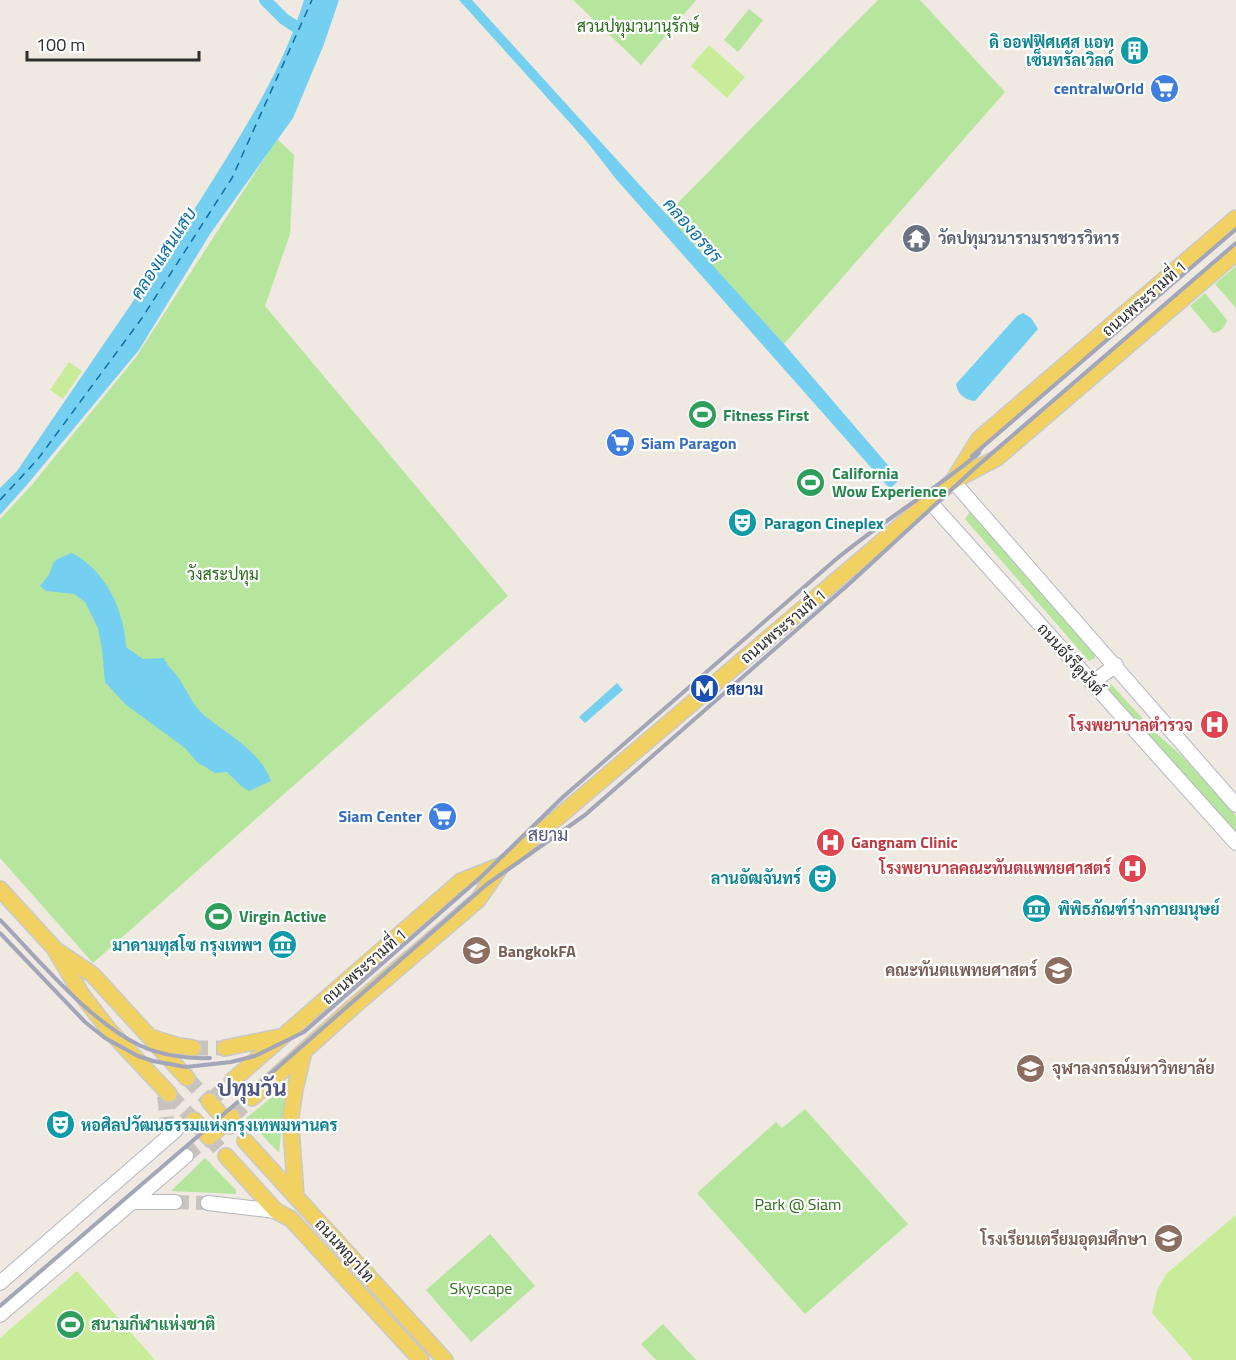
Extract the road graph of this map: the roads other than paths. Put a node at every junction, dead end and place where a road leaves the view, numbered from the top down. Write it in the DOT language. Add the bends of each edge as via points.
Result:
graph roads {
  1 [pos="1236,218"];
  2 [pos="1236,253"];
  3 [pos="953,481"];
  4 [pos="930,502"];
  5 [pos="1116,666"];
  6 [pos="1092,683"];
  7 [pos="1236,805"];
  8 [pos="1236,843"];
  9 [pos="502,865"];
  10 [pos="0,889"];
  11 [pos="54,948"];
  12 [pos="147,1036"];
  13 [pos="282,1036"];
  14 [pos="193,1048"];
  15 [pos="225,1048"];
  16 [pos="304,1051"];
  17 [pos="187,1078"];
  18 [pos="233,1080"];
  19 [pos="165,1093"];
  20 [pos="252,1098"];
  21 [pos="171,1126"];
  22 [pos="209,1137"];
  23 [pos="245,1142"];
  24 [pos="186,1156"];
  25 [pos="226,1156"];
  26 [pos="262,1161"];
  27 [pos="246,1179"];
  28 [pos="296,1196"];
  29 [pos="130,1202"];
  30 [pos="175,1202"];
  31 [pos="208,1203"];
  32 [pos="276,1211"];
  33 [pos="0,1283"];
  34 [pos="0,1315"];
  35 [pos="421,1360"];
  36 [pos="445,1360"];
  1 -- 3 [label="main road, ถนนพระรามที่ 1" via="979,439"];
  2 -- 3 [label="main road, ถนนพระรามที่ 1" via="997,458"];
  3 -- 4 [label="main road, ถนนพระรามที่ 1"];
  3 -- 5 [label="main road, ถนนอังรีดูนังต์"];
  4 -- 6 [label="main road, ถนนอังรีดูนังต์"];
  4 -- 9 [label="main road, ถนนพระรามที่ 1"];
  5 -- 6 [label="main road"];
  5 -- 7 [label="main road, ถนนอังรีดูนังต์"];
  6 -- 8 [label="main road, ถนนอังรีดูนังต์"];
  9 -- 13 [label="main road, ถนนพระรามที่ 1" via="461,882"];
  9 -- 16 [label="main road, ถนนพระรามที่ 1" via="478,900"];
  10 -- 11 [label="main road"];
  11 -- 12 [label="main road" via="93,975"];
  11 -- 19 [label="main road" via="89,1004"];
  12 -- 14 [label="main road"];
  12 -- 17 [label="main road"];
  13 -- 15 [label="main road"];
  13 -- 18 [label="main road, ถนนพระรามที่ 1"];
  16 -- 20 [label="main road, ถนนพระรามที่ 1"];
  16 -- 28 [label="main road" via="291,1122"];
  21 -- 33 [label="main road" via="155,1149"];
  22 -- 22 [label="main road" via="195,1117 210,1101 229,1121"];
  23 -- 26 [label="main road, ถนนพญาไท"];
  24 -- 29 [label="main road"];
  25 -- 27 [label="main road, ถนนพญาไท"];
  26 -- 27 [label="main road" via="251,1168"];
  26 -- 28 [label="main road, ถนนพญาไท"];
  27 -- 32 [label="main road, ถนนพญาไท"];
  28 -- 36 [label="main road, ถนนพญาไท"];
  29 -- 30 [label="main road"];
  29 -- 34 [label="main road"];
  31 -- 32 [label="main road"];
  32 -- 35 [label="main road, ถนนพญาไท" via="291,1219"];
}
